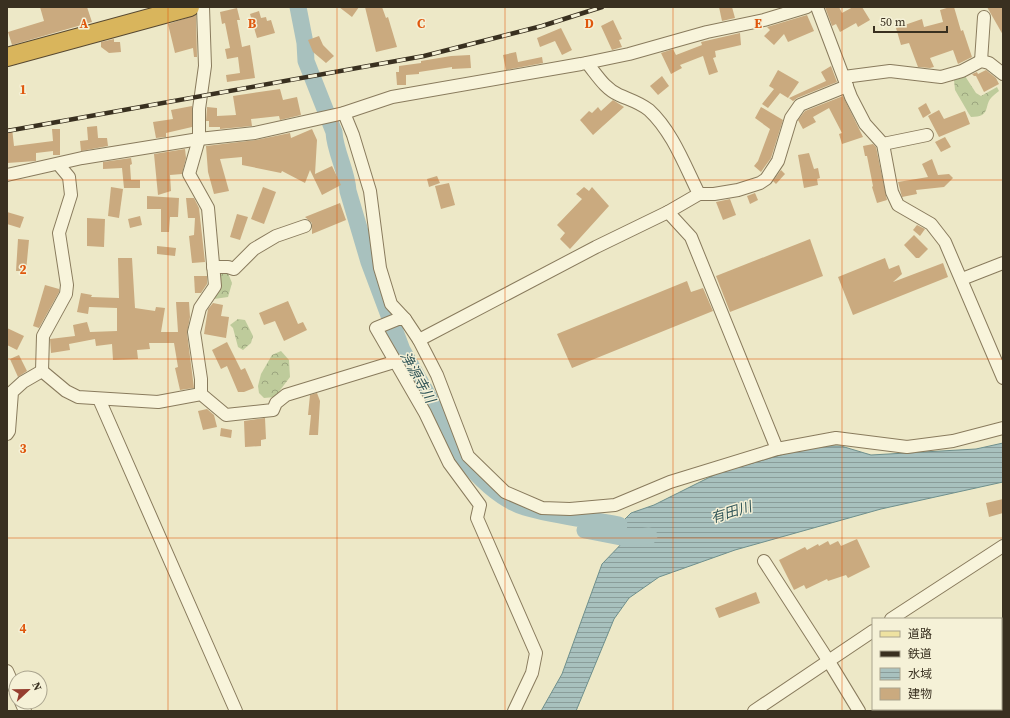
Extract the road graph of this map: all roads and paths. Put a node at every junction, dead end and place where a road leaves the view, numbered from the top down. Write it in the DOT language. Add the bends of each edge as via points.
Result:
graph roads {
  1 [pos="190,7"];
  2 [pos="203,7"];
  3 [pos="807,7"];
  4 [pos="818,7"];
  5 [pos="984,17"];
  6 [pos="7,57"];
  7 [pos="981,61"];
  8 [pos="587,63"];
  9 [pos="1003,74"];
  10 [pos="845,81"];
  11 [pos="344,113"];
  12 [pos="927,135"];
  13 [pos="199,139"];
  14 [pos="883,144"];
  15 [pos="59,165"];
  16 [pos="7,175"];
  17 [pos="699,194"];
  18 [pos="668,212"];
  19 [pos="305,226"];
  20 [pos="1003,263"];
  21 [pos="213,267"];
  22 [pos="962,279"];
  23 [pos="402,319"];
  24 [pos="419,340"];
  25 [pos="394,362"];
  26 [pos="42,371"];
  27 [pos="1003,378"];
  28 [pos="201,394"];
  29 [pos="99,399"];
  30 [pos="1003,428"];
  31 [pos="8,432"];
  32 [pos="777,449"];
  33 [pos="1003,546"];
  34 [pos="764,561"];
  35 [pos="893,618"];
  36 [pos="872,632"];
  37 [pos="828,660"];
  38 [pos="236,711"];
  39 [pos="514,711"];
  40 [pos="754,711"];
  41 [pos="858,711"];
  1 -- 6 [label="highway"];
  2 -- 13 [label="street" via="205,66 199,109"];
  3 -- 8 [label="street"];
  4 -- 10 [label="street"];
  5 -- 7 [label="street"];
  7 -- 9 [label="street" via="989,63"];
  7 -- 10 [label="street" via="962,71 941,77 890,71"];
  8 -- 11 [label="street" via="423,90"];
  8 -- 17 [label="street" via="606,87 637,101 650,111 668,134"];
  10 -- 14 [label="street" via="866,124"];
  10 -- 17 [label="street" via="800,105 791,118 778,161 766,179 738,190"];
  11 -- 13 [label="street" via="255,133"];
  11 -- 23 [label="street" via="354,135 370,191 382,275 391,304"];
  12 -- 14 [label="street"];
  13 -- 15 [label="street" via="82,158"];
  13 -- 21 [label="street" via="189,174 208,208"];
  14 -- 22 [label="street" via="892,192 898,205 931,224 945,242"];
  15 -- 16 [label="street"];
  15 -- 26 [label="street" via="69,177 71,195 60,233 68,285 66,294 43,336"];
  17 -- 18 [label="street"];
  18 -- 24 [label="street"];
  18 -- 32 [label="street" via="691,237"];
  19 -- 21 [label="street" via="276,236 254,249 234,269"];
  20 -- 22 [label="street"];
  21 -- 28 [label="street" via="215,286 200,308 194,332"];
  22 -- 27 [label="street"];
  23 -- 24 [label="street"];
  23 -- 25 [label="street" via="376,328"];
  24 -- 32 [label="street" via="437,375 468,456 505,492 542,508 570,509 615,505 670,482"];
  25 -- 28 [label="street" via="286,395 273,410 226,415"];
  25 -- 39 [label="street" via="425,413 449,463 480,505 477,518 536,653 532,673"];
  26 -- 29 [label="street" via="66,392 78,397"];
  26 -- 31 [label="street" via="12,392"];
  28 -- 29 [label="street" via="158,402"];
  29 -- 38 [label="street"];
  30 -- 32 [label="street" via="953,441 907,447 836,438"];
  33 -- 35 [label="street"];
  34 -- 37 [label="street"];
  36 -- 37 [label="street"];
  37 -- 40 [label="street"];
  37 -- 41 [label="street"];
}
